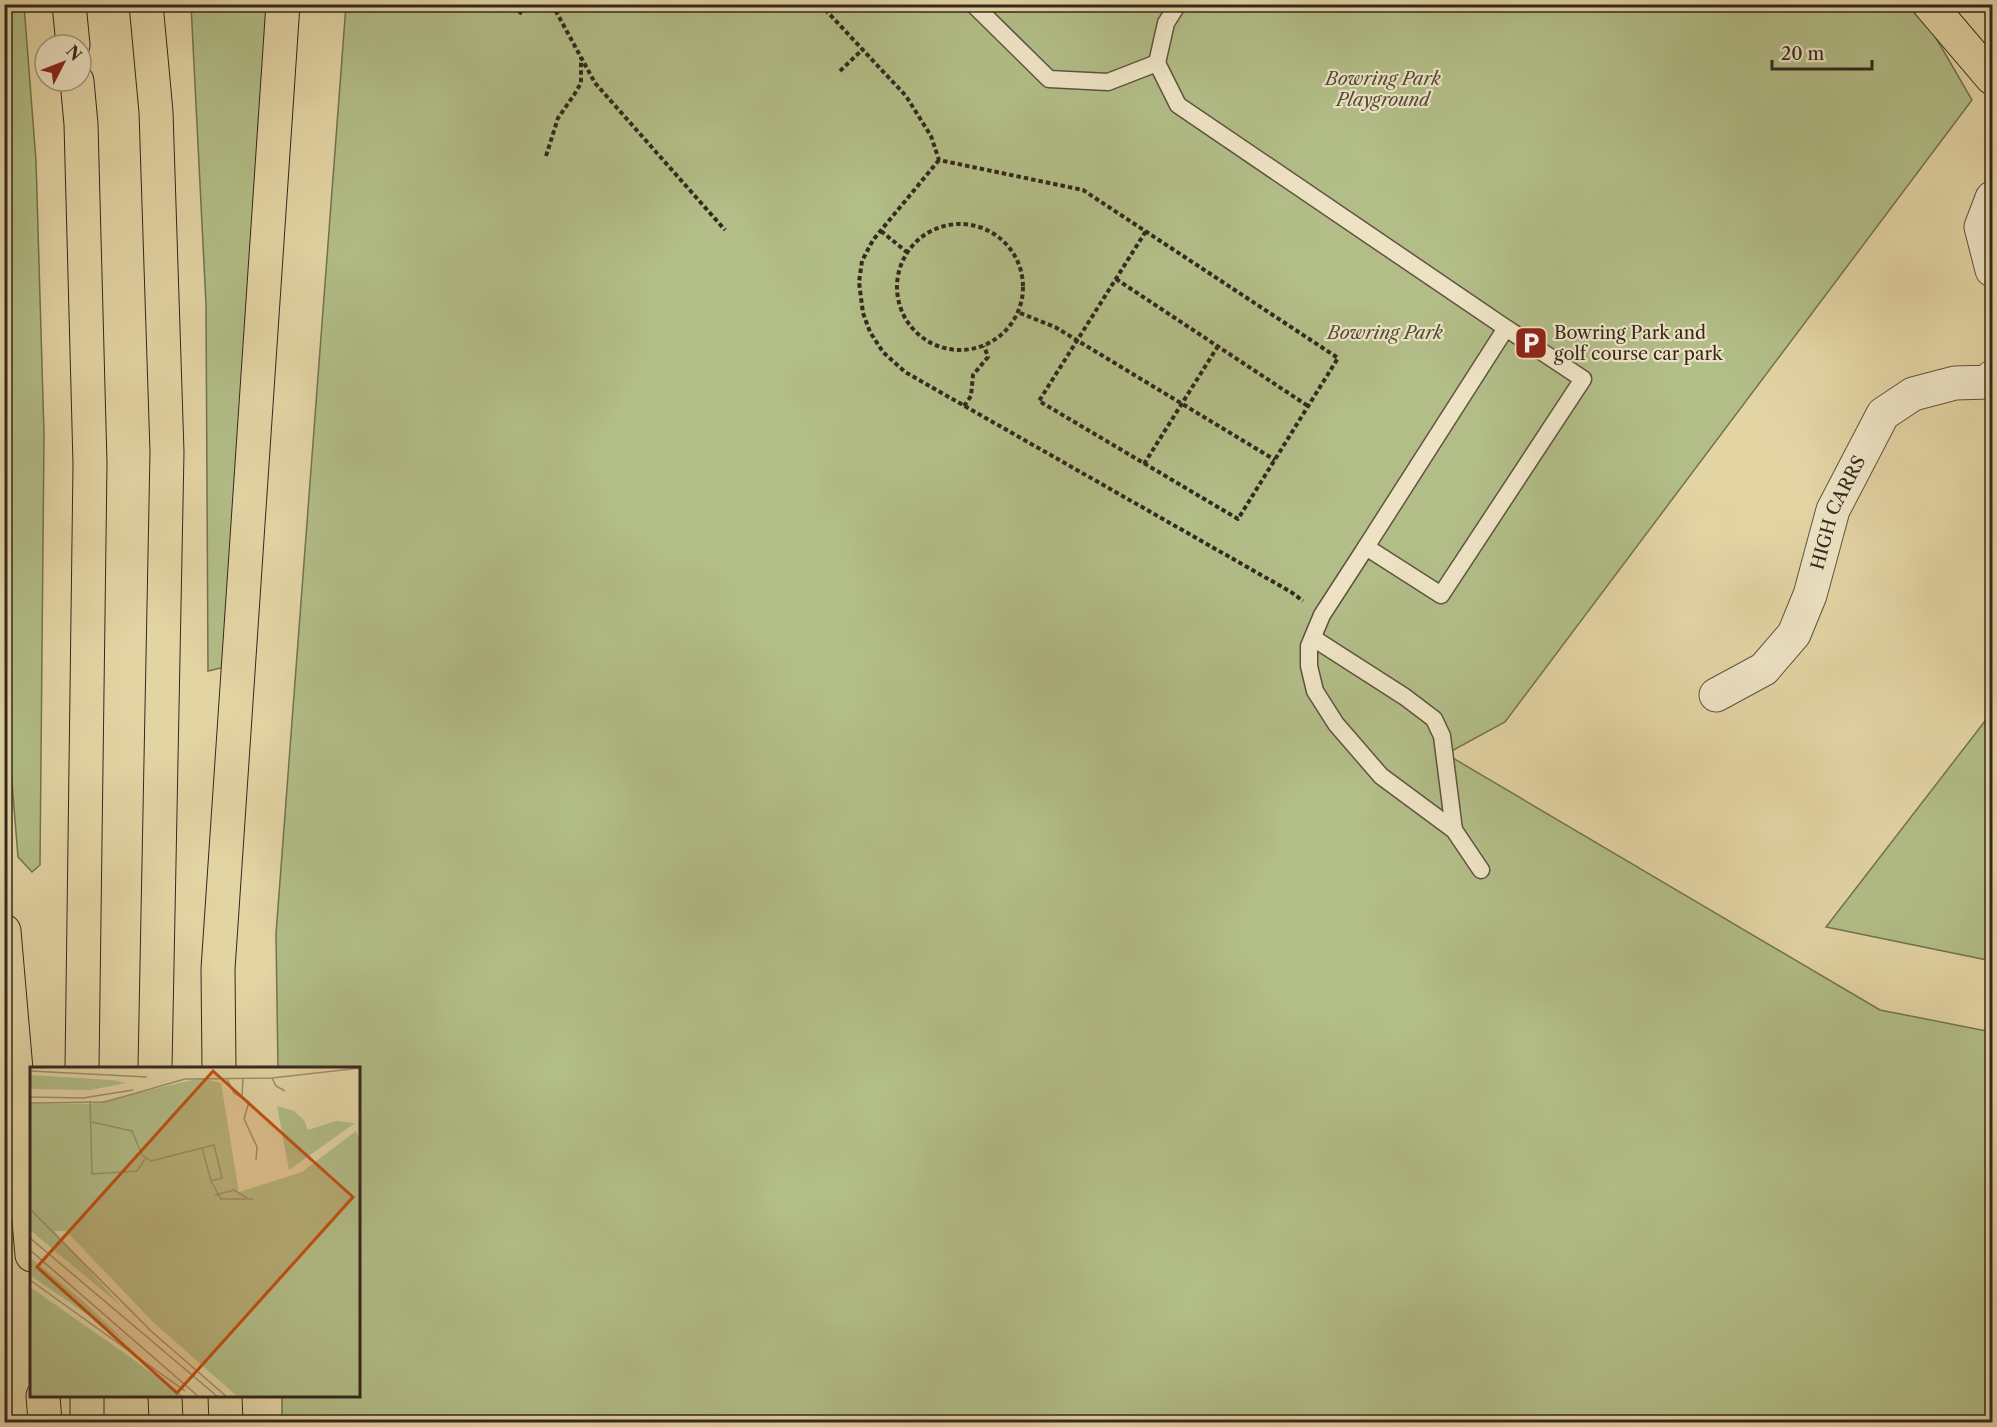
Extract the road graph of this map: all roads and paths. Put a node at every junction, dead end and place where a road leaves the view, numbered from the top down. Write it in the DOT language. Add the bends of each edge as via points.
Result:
graph roads {
  1 [pos="69,4"];
  2 [pos="146,4"];
  3 [pos="283,4"];
  4 [pos="528,4"];
  5 [pos="552,4"];
  6 [pos="820,4"];
  7 [pos="973,4"];
  8 [pos="1178,4"];
  9 [pos="1929,4"];
  10 [pos="519,14"];
  11 [pos="72,33"];
  12 [pos="863,50"];
  13 [pos="581,57"];
  14 [pos="1157,63"];
  15 [pos="840,71"];
  16 [pos="1992,78"];
  17 [pos="77,93"];
  18 [pos="546,156"];
  19 [pos="939,160"];
  20 [pos="1992,198"];
  21 [pos="724,230"];
  22 [pos="881,231"];
  23 [pos="1146,231"];
  24 [pos="908,253"];
  25 [pos="1992,270"];
  26 [pos="1116,279"];
  27 [pos="1020,313"];
  28 [pos="1506,328"];
  29 [pos="1077,340"];
  30 [pos="984,346"];
  31 [pos="1218,346"];
  32 [pos="1992,377"];
  33 [pos="1182,403"];
  34 [pos="964,406"];
  35 [pos="1308,406"];
  36 [pos="1275,460"];
  37 [pos="1144,464"];
  38 [pos="1366,547"];
  39 [pos="1322,615"];
  40 [pos="1313,638"];
  41 [pos="1716,695"];
  42 [pos="1454,830"];
  43 [pos="1481,870"];
  44 [pos="4,932"];
  45 [pos="82,1067"];
  46 [pos="155,1067"];
  47 [pos="219,1067"];
  48 [pos="30,1232"];
  49 [pos="43,1397"];
  50 [pos="87,1397"];
  51 [pos="165,1397"];
  52 [pos="225,1397"];
  53 [pos="45,1422"];
  54 [pos="87,1422"];
  55 [pos="166,1422"];
  56 [pos="225,1422"];
  1 -- 11 [label="main road"];
  2 -- 46 [label="main road" via="156,112 167,452"];
  3 -- 47 [label="main road" via="218,969"];
  4 -- 10 [label="path"];
  5 -- 13 [label="path"];
  6 -- 12 [label="path"];
  7 -- 14 [label="lane" via="1049,79 1108,82"];
  8 -- 14 [label="lane" via="1166,23"];
  9 -- 16 [label="main road"];
  12 -- 15 [label="path"];
  12 -- 19 [label="path" via="906,96 931,136"];
  13 -- 18 [label="path" via="580,83 558,118"];
  13 -- 21 [label="path" via="595,83"];
  14 -- 28 [label="lane" via="1178,105"];
  17 -- 45 [label="main road" via="90,464"];
  19 -- 22 [label="path"];
  19 -- 23 [label="path" via="1083,190"];
  20 -- 25 [label="street" via="1981,227"];
  22 -- 24 [label="path"];
  22 -- 34 [label="path" via="862,261 859,282 862,314 870,332 883,352 905,372"];
  23 -- 26 [label="path"];
  23 -- 35 [label="path" via="1338,358"];
  24 -- 27 [label="path" via="934,230 955,224 977,226 997,235 1022,270"];
  24 -- 30 [label="path" via="898,278 898,299 904,318 917,334 933,345 953,350"];
  26 -- 29 [label="path"];
  26 -- 31 [label="path"];
  27 -- 29 [label="path"];
  27 -- 30 [label="path" via="1007,330"];
  28 -- 38 [label="lane"];
  28 -- 38 [label="lane" via="1583,379 1441,595"];
  29 -- 33 [label="path"];
  29 -- 37 [label="path" via="1039,401"];
  30 -- 34 [label="path" via="988,357 973,375 971,396"];
  31 -- 33 [label="path"];
  31 -- 35 [label="path"];
  32 -- 41 [label="street, HIGH CARRS" via="1990,382 1955,383 1913,394 1883,414 1833,510 1810,595 1794,634 1764,669"];
  33 -- 36 [label="path"];
  33 -- 37 [label="path"];
  34 -- 39 [label="path" via="1291,592"];
  35 -- 36 [label="path"];
  36 -- 37 [label="path" via="1238,519"];
  38 -- 39 [label="lane"];
  39 -- 40 [label="lane"];
  40 -- 42 [label="lane" via="1309,666 1315,691 1336,724 1381,776"];
  40 -- 42 [label="lane" via="1434,719 1442,736"];
  42 -- 43 [label="lane"];
  44 -- 48 [label="main road"];
  49 -- 53 [label="main road"];
  50 -- 54 [label="main road"];
  51 -- 55 [label="main road"];
  52 -- 56 [label="main road"];
}
